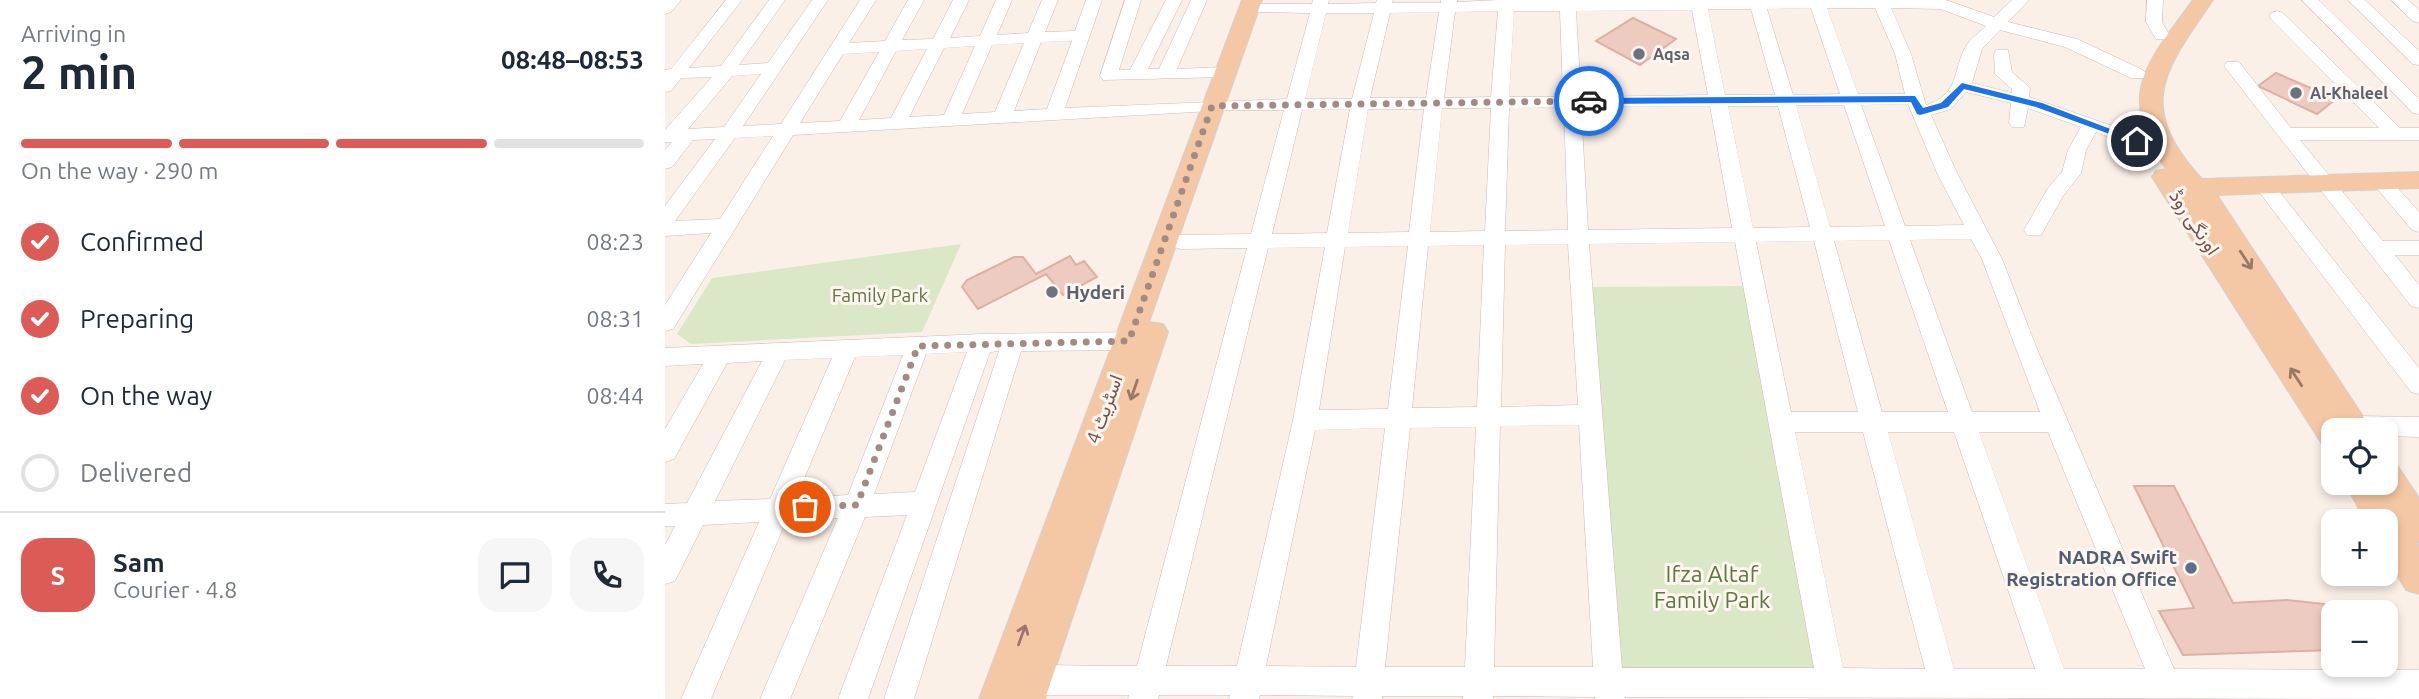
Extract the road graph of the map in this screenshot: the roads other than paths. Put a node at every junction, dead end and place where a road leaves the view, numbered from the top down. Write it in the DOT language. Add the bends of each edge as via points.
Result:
graph roads {
  1 [pos="673,0"];
  2 [pos="734,0"];
  3 [pos="777,0"];
  4 [pos="820,0"];
  5 [pos="868,0"];
  6 [pos="916,0"];
  7 [pos="961,0"];
  8 [pos="1004,0"];
  9 [pos="1050,0"];
  10 [pos="1094,0"];
  11 [pos="1133,0"];
  12 [pos="1174,0"];
  13 [pos="1199,0"];
  14 [pos="2021,0"];
  15 [pos="2155,0"];
  16 [pos="2185,0"];
  17 [pos="2203,0"];
  18 [pos="2310,0"];
  19 [pos="2356,0"];
  20 [pos="2399,0"];
  21 [pos="1880,1"];
  22 [pos="1698,2"];
  23 [pos="1756,2"];
  24 [pos="1816,2"];
  25 [pos="1259,3"];
  26 [pos="1634,3"];
  27 [pos="1385,4"];
  28 [pos="1449,4"];
  29 [pos="1506,4"];
  30 [pos="1568,4"];
  31 [pos="1950,4"];
  32 [pos="1320,5"];
  33 [pos="665,9"];
  34 [pos="2277,16"];
  35 [pos="2419,18"];
  36 [pos="1997,24"];
  37 [pos="1083,35"];
  38 [pos="2162,36"];
  39 [pos="1035,38"];
  40 [pos="985,41"];
  41 [pos="939,44"];
  42 [pos="891,46"];
  43 [pos="837,50"];
  44 [pos="2003,54"];
  45 [pos="2419,60"];
  46 [pos="2233,66"];
  47 [pos="773,68"];
  48 [pos="727,71"];
  49 [pos="1225,72"];
  50 [pos="1166,73"];
  51 [pos="671,74"];
  52 [pos="1137,74"];
  53 [pos="2137,74"];
  54 [pos="1962,86"];
  55 [pos="665,87"];
  56 [pos="1851,100"];
  57 [pos="1571,101"];
  58 [pos="1786,101"];
  59 [pos="1500,102"];
  60 [pos="1718,102"];
  61 [pos="2022,102"];
  62 [pos="1434,103"];
  63 [pos="1360,104"];
  64 [pos="1296,105"];
  65 [pos="1220,106"];
  66 [pos="1917,106"];
  67 [pos="2419,109"];
  68 [pos="1054,115"];
  69 [pos="1002,118"];
  70 [pos="950,121"];
  71 [pos="897,123"];
  72 [pos="2018,124"];
  73 [pos="846,126"];
  74 [pos="2091,126"];
  75 [pos="788,130"];
  76 [pos="729,133"];
  77 [pos="2286,134"];
  78 [pos="2395,134"];
  79 [pos="2419,134"];
  80 [pos="675,136"];
  81 [pos="2137,141"];
  82 [pos="665,163"];
  83 [pos="2419,180"];
  84 [pos="2381,181"];
  85 [pos="2326,183"];
  86 [pos="2264,185"];
  87 [pos="2192,193"];
  88 [pos="671,204"];
  89 [pos="665,220"];
  90 [pos="727,225"];
  91 [pos="2419,225"];
  92 [pos="665,229"];
  93 [pos="2034,230"];
  94 [pos="1978,232"];
  95 [pos="1895,233"];
  96 [pos="1821,234"];
  97 [pos="1744,235"];
  98 [pos="1578,237"];
  99 [pos="1495,238"];
  100 [pos="1420,239"];
  101 [pos="1337,240"];
  102 [pos="1260,241"];
  103 [pos="1181,242"];
  104 [pos="2377,248"];
  105 [pos="2419,248"];
  106 [pos="2419,300"];
  107 [pos="665,323"];
  108 [pos="1139,341"];
  109 [pos="1013,342"];
  110 [pos="982,343"];
  111 [pos="918,346"];
  112 [pos="848,348"];
  113 [pos="778,352"];
  114 [pos="720,354"];
  115 [pos="665,357"];
  116 [pos="2419,385"];
  117 [pos="1591,415"];
  118 [pos="1488,417"];
  119 [pos="2340,418"];
  120 [pos="2340,418"];
  121 [pos="1399,419"];
  122 [pos="1305,421"];
  123 [pos="1873,421"];
  124 [pos="1962,421"];
  125 [pos="1780,422"];
  126 [pos="2056,422"];
  127 [pos="2419,427"];
  128 [pos="2398,428"];
  129 [pos="665,452"];
  130 [pos="2398,495"];
  131 [pos="924,503"];
  132 [pos="857,505"];
  133 [pos="779,508"];
  134 [pos="695,513"];
  135 [pos="665,515"];
  136 [pos="2419,527"];
  137 [pos="2398,543"];
  138 [pos="665,572"];
  139 [pos="2419,578"];
  140 [pos="2419,685"];
  141 [pos="1029,690"];
  142 [pos="1146,690"];
  143 [pos="1246,690"];
  144 [pos="1368,690"];
  145 [pos="1478,690"];
  146 [pos="1609,691"];
  147 [pos="1833,691"];
  148 [pos="1946,691"];
  149 [pos="2057,692"];
  150 [pos="2168,692"];
  151 [pos="2275,692"];
  152 [pos="696,699"];
  153 [pos="775,699"];
  154 [pos="853,699"];
  155 [pos="899,699"];
  156 [pos="998,699"];
  1 -- 33 [label="street"];
  2 -- 51 [label="street"];
  3 -- 48 [label="street"];
  4 -- 47 [label="street"];
  5 -- 43 [label="street"];
  6 -- 42 [label="street"];
  7 -- 41 [label="street"];
  8 -- 40 [label="street"];
  9 -- 39 [label="street"];
  10 -- 37 [label="street"];
  11 -- 52 [label="street" via="1109,76"];
  12 -- 52 [label="street"];
  13 -- 50 [label="street"];
  14 -- 36 [label="street"];
  15 -- 38 [label="street" via="2154,22"];
  16 -- 38 [label="main road"];
  17 -- 87 [label="main road" via="2153,80 2149,112 2156,135"];
  18 -- 67 [label="street"];
  19 -- 45 [label="street"];
  20 -- 35 [label="street"];
  21 -- 24 [label="street"];
  21 -- 31 [label="street"];
  21 -- 66 [label="street" via="1903,54"];
  22 -- 23 [label="street"];
  22 -- 26 [label="street"];
  22 -- 60 [label="street"];
  23 -- 24 [label="street"];
  23 -- 58 [label="street"];
  24 -- 56 [label="street"];
  25 -- 32 [label="street"];
  25 -- 49 [label="main road, اسٹریٹ 4"];
  25 -- 65 [label="main road, اسٹریٹ 4"];
  26 -- 30 [label="street"];
  27 -- 28 [label="street"];
  27 -- 32 [label="street"];
  27 -- 63 [label="street"];
  28 -- 29 [label="street"];
  28 -- 62 [label="street"];
  29 -- 30 [label="street"];
  29 -- 59 [label="street"];
  30 -- 57 [label="street"];
  31 -- 36 [label="street"];
  32 -- 64 [label="street"];
  34 -- 78 [label="street"];
  36 -- 53 [label="street" via="2071,43"];
  36 -- 54 [label="street" via="1974,47"];
  37 -- 39 [label="street"];
  37 -- 68 [label="street"];
  38 -- 53 [label="main road"];
  39 -- 40 [label="street"];
  39 -- 69 [label="street"];
  40 -- 41 [label="street"];
  40 -- 70 [label="street"];
  41 -- 42 [label="street"];
  41 -- 71 [label="street"];
  42 -- 43 [label="street"];
  42 -- 73 [label="street"];
  43 -- 75 [label="street"];
  44 -- 61 [label="street" via="2004,74 2021,88"];
  46 -- 77 [label="street"];
  47 -- 48 [label="street"];
  47 -- 76 [label="street"];
  48 -- 51 [label="street"];
  48 -- 80 [label="street"];
  49 -- 50 [label="street"];
  49 -- 65 [label="main road, اسٹریٹ 4"];
  50 -- 52 [label="street"];
  51 -- 55 [label="street"];
  53 -- 81 [label="main road"];
  54 -- 61 [label="street"];
  54 -- 66 [label="street" via="1945,105"];
  56 -- 58 [label="street"];
  56 -- 66 [label="street"];
  56 -- 95 [label="street"];
  57 -- 59 [label="street"];
  57 -- 60 [label="street"];
  57 -- 98 [label="street"];
  58 -- 60 [label="street"];
  58 -- 96 [label="street"];
  59 -- 62 [label="street"];
  59 -- 99 [label="street"];
  60 -- 97 [label="street"];
  61 -- 72 [label="street"];
  61 -- 74 [label="street"];
  62 -- 63 [label="street"];
  62 -- 100 [label="street"];
  63 -- 64 [label="street"];
  63 -- 101 [label="street"];
  64 -- 65 [label="street"];
  64 -- 102 [label="street"];
  65 -- 68 [label="street"];
  65 -- 103 [label="main road, اسٹریٹ 4"];
  65 -- 108 [label="main road, اسٹریٹ 4"];
  66 -- 94 [label="street"];
  68 -- 69 [label="street"];
  69 -- 70 [label="street"];
  70 -- 71 [label="street"];
  71 -- 73 [label="street"];
  73 -- 75 [label="street"];
  74 -- 81 [label="street"];
  74 -- 93 [label="street" via="2071,173"];
  75 -- 76 [label="street"];
  75 -- 90 [label="street"];
  76 -- 80 [label="street"];
  76 -- 88 [label="street"];
  77 -- 78 [label="street"];
  77 -- 85 [label="street"];
  78 -- 79 [label="street"];
  80 -- 82 [label="street"];
  81 -- 87 [label="main road, اورنگی روڈ"];
  83 -- 84 [label="main road"];
  84 -- 85 [label="main road"];
  84 -- 91 [label="street"];
  85 -- 86 [label="main road"];
  85 -- 104 [label="street"];
  86 -- 87 [label="main road"];
  86 -- 116 [label="street"];
  87 -- 119 [label="main road, اورنگی روڈ, one-way"];
  120 -- 87 [label="main road, اورنگی روڈ, one-way"];
  88 -- 89 [label="street"];
  90 -- 92 [label="street"];
  90 -- 107 [label="street"];
  94 -- 95 [label="street"];
  94 -- 126 [label="street"];
  95 -- 96 [label="street"];
  95 -- 124 [label="street"];
  96 -- 97 [label="street"];
  96 -- 123 [label="street"];
  97 -- 98 [label="street"];
  97 -- 125 [label="street"];
  98 -- 99 [label="street"];
  98 -- 117 [label="street"];
  99 -- 100 [label="street"];
  99 -- 118 [label="street"];
  100 -- 101 [label="street"];
  100 -- 121 [label="street"];
  101 -- 102 [label="street"];
  101 -- 122 [label="street"];
  102 -- 103 [label="street"];
  102 -- 142 [label="street"];
  103 -- 108 [label="main road, اسٹریٹ 4"];
  104 -- 105 [label="street"];
  104 -- 106 [label="street"];
  108 -- 109 [label="street"];
  108 -- 141 [label="main road, اسٹریٹ 4, one-way"];
  156 -- 108 [label="main road, اسٹریٹ 4, one-way"];
  109 -- 110 [label="street"];
  109 -- 155 [label="street"];
  110 -- 111 [label="street"];
  110 -- 131 [label="street"];
  111 -- 112 [label="street"];
  111 -- 132 [label="street"];
  112 -- 113 [label="street"];
  112 -- 133 [label="street"];
  113 -- 114 [label="street"];
  113 -- 134 [label="street"];
  114 -- 115 [label="street"];
  114 -- 129 [label="street"];
  117 -- 118 [label="street"];
  117 -- 146 [label="street"];
  118 -- 121 [label="street"];
  118 -- 145 [label="street"];
  121 -- 122 [label="street"];
  121 -- 144 [label="street"];
  122 -- 143 [label="street"];
  123 -- 124 [label="street"];
  123 -- 125 [label="street"];
  123 -- 148 [label="street"];
  124 -- 126 [label="street"];
  124 -- 149 [label="street"];
  125 -- 147 [label="street"];
  126 -- 150 [label="street"];
  127 -- 128 [label="street"];
  130 -- 136 [label="main road"];
  131 -- 132 [label="street"];
  131 -- 154 [label="street"];
  132 -- 133 [label="street"];
  132 -- 153 [label="street"];
  133 -- 134 [label="street"];
  133 -- 152 [label="street"];
  134 -- 135 [label="street"];
  134 -- 138 [label="street"];
  137 -- 139 [label="main road"];
  140 -- 151 [label="street"];
  141 -- 142 [label="street"];
  142 -- 143 [label="street"];
  143 -- 144 [label="street"];
  144 -- 145 [label="street"];
  145 -- 146 [label="street"];
  146 -- 147 [label="street"];
  147 -- 148 [label="street"];
  148 -- 149 [label="street"];
  149 -- 150 [label="street"];
  150 -- 151 [label="street"];
}
